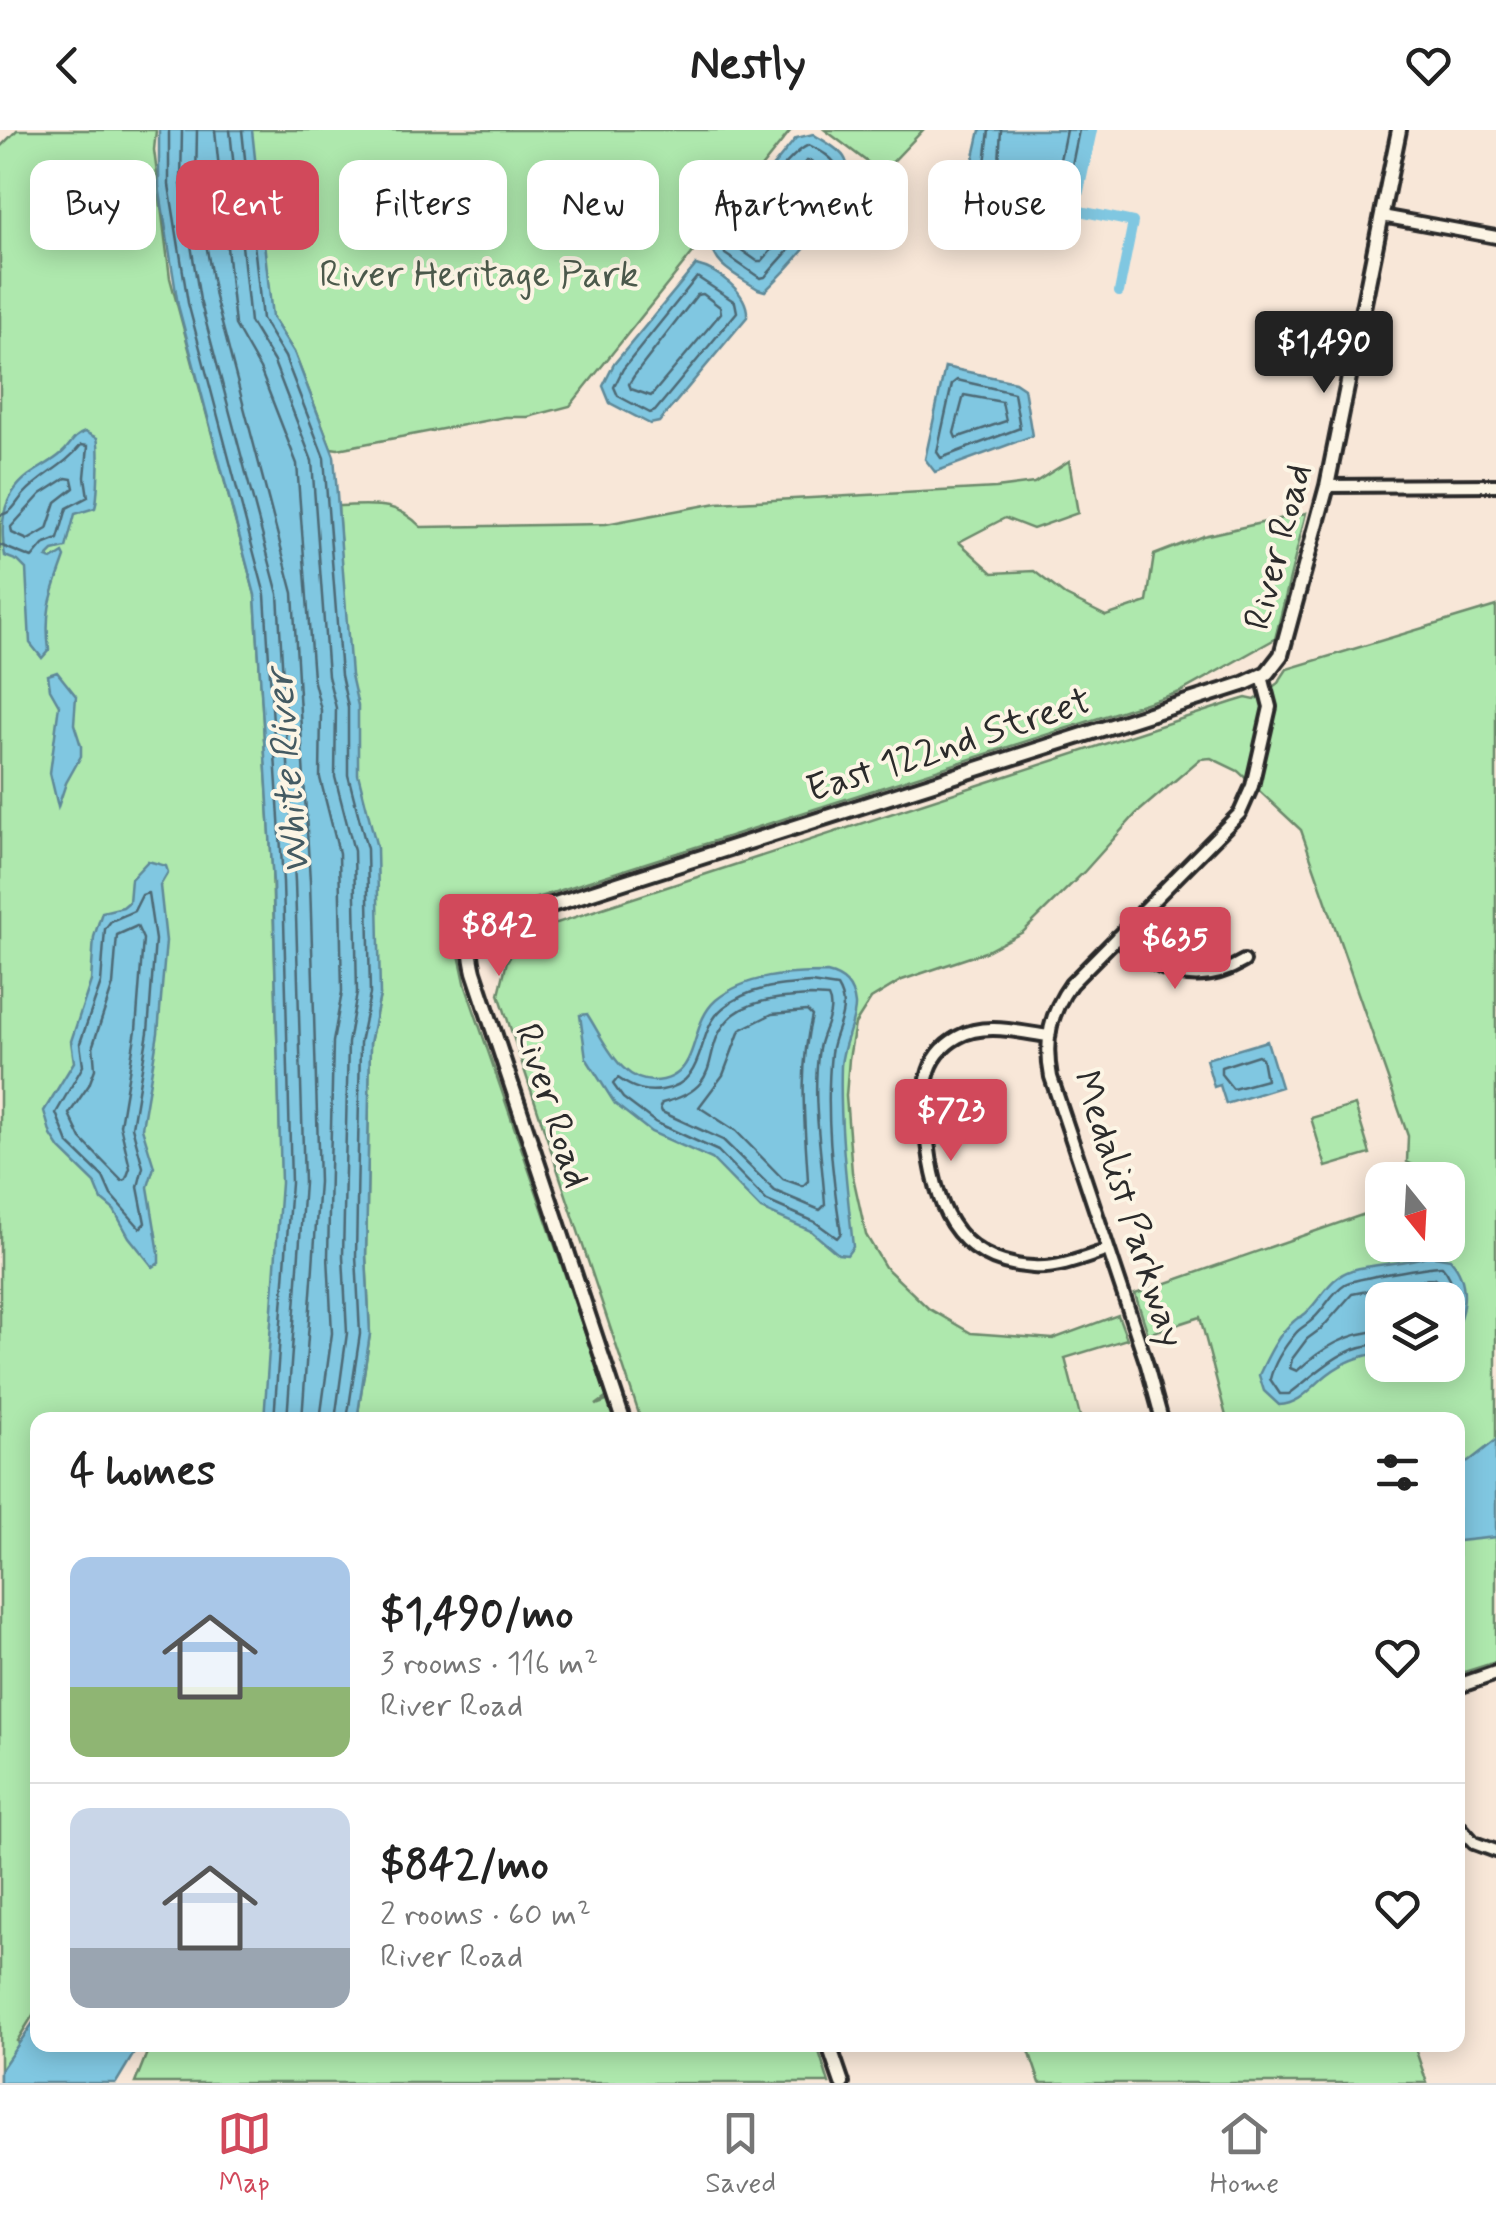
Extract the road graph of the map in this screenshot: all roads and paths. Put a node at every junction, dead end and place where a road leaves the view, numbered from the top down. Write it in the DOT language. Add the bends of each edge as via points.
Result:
graph roads {
  1 [pos="1399,130"];
  2 [pos="1382,216"];
  3 [pos="1496,237"];
  4 [pos="1496,485"];
  5 [pos="1327,486"];
  6 [pos="1262,676"];
  7 [pos="655,873"];
  8 [pos="1118,937"];
  9 [pos="1244,961"];
  10 [pos="1048,1036"];
  11 [pos="1108,1250"];
  12 [pos="620,1412"];
  13 [pos="1160,1412"];
  14 [pos="1496,1673"];
  15 [pos="1465,1684"];
  16 [pos="1465,1832"];
  17 [pos="1496,1852"];
  18 [pos="831,2052"];
  19 [pos="842,2083"];
  1 -- 2 [label="street, River Road"];
  2 -- 3 [label="street"];
  2 -- 5 [label="street, River Road"];
  4 -- 5 [label="street"];
  5 -- 6 [label="street, River Road" via="1282,655"];
  6 -- 7 [label="street, East 122nd Street"];
  6 -- 8 [label="street, Medalist Parkway" via="1270,706 1240,813"];
  7 -- 12 [label="street, River Road" via="489,925 470,948"];
  8 -- 9 [label="street" via="1147,960 1190,975 1214,976"];
  8 -- 10 [label="street, Medalist Parkway" via="1071,984"];
  10 -- 11 [label="street, Medalist Parkway" via="1051,1077"];
  10 -- 11 [label="street" via="978,1029 954,1039 932,1060 924,1089 935,1190 961,1235 1002,1261 1042,1268"];
  11 -- 13 [label="street, Medalist Parkway"];
  14 -- 15 [label="street"];
  16 -- 17 [label="street"];
  18 -- 19 [label="street"];
}
